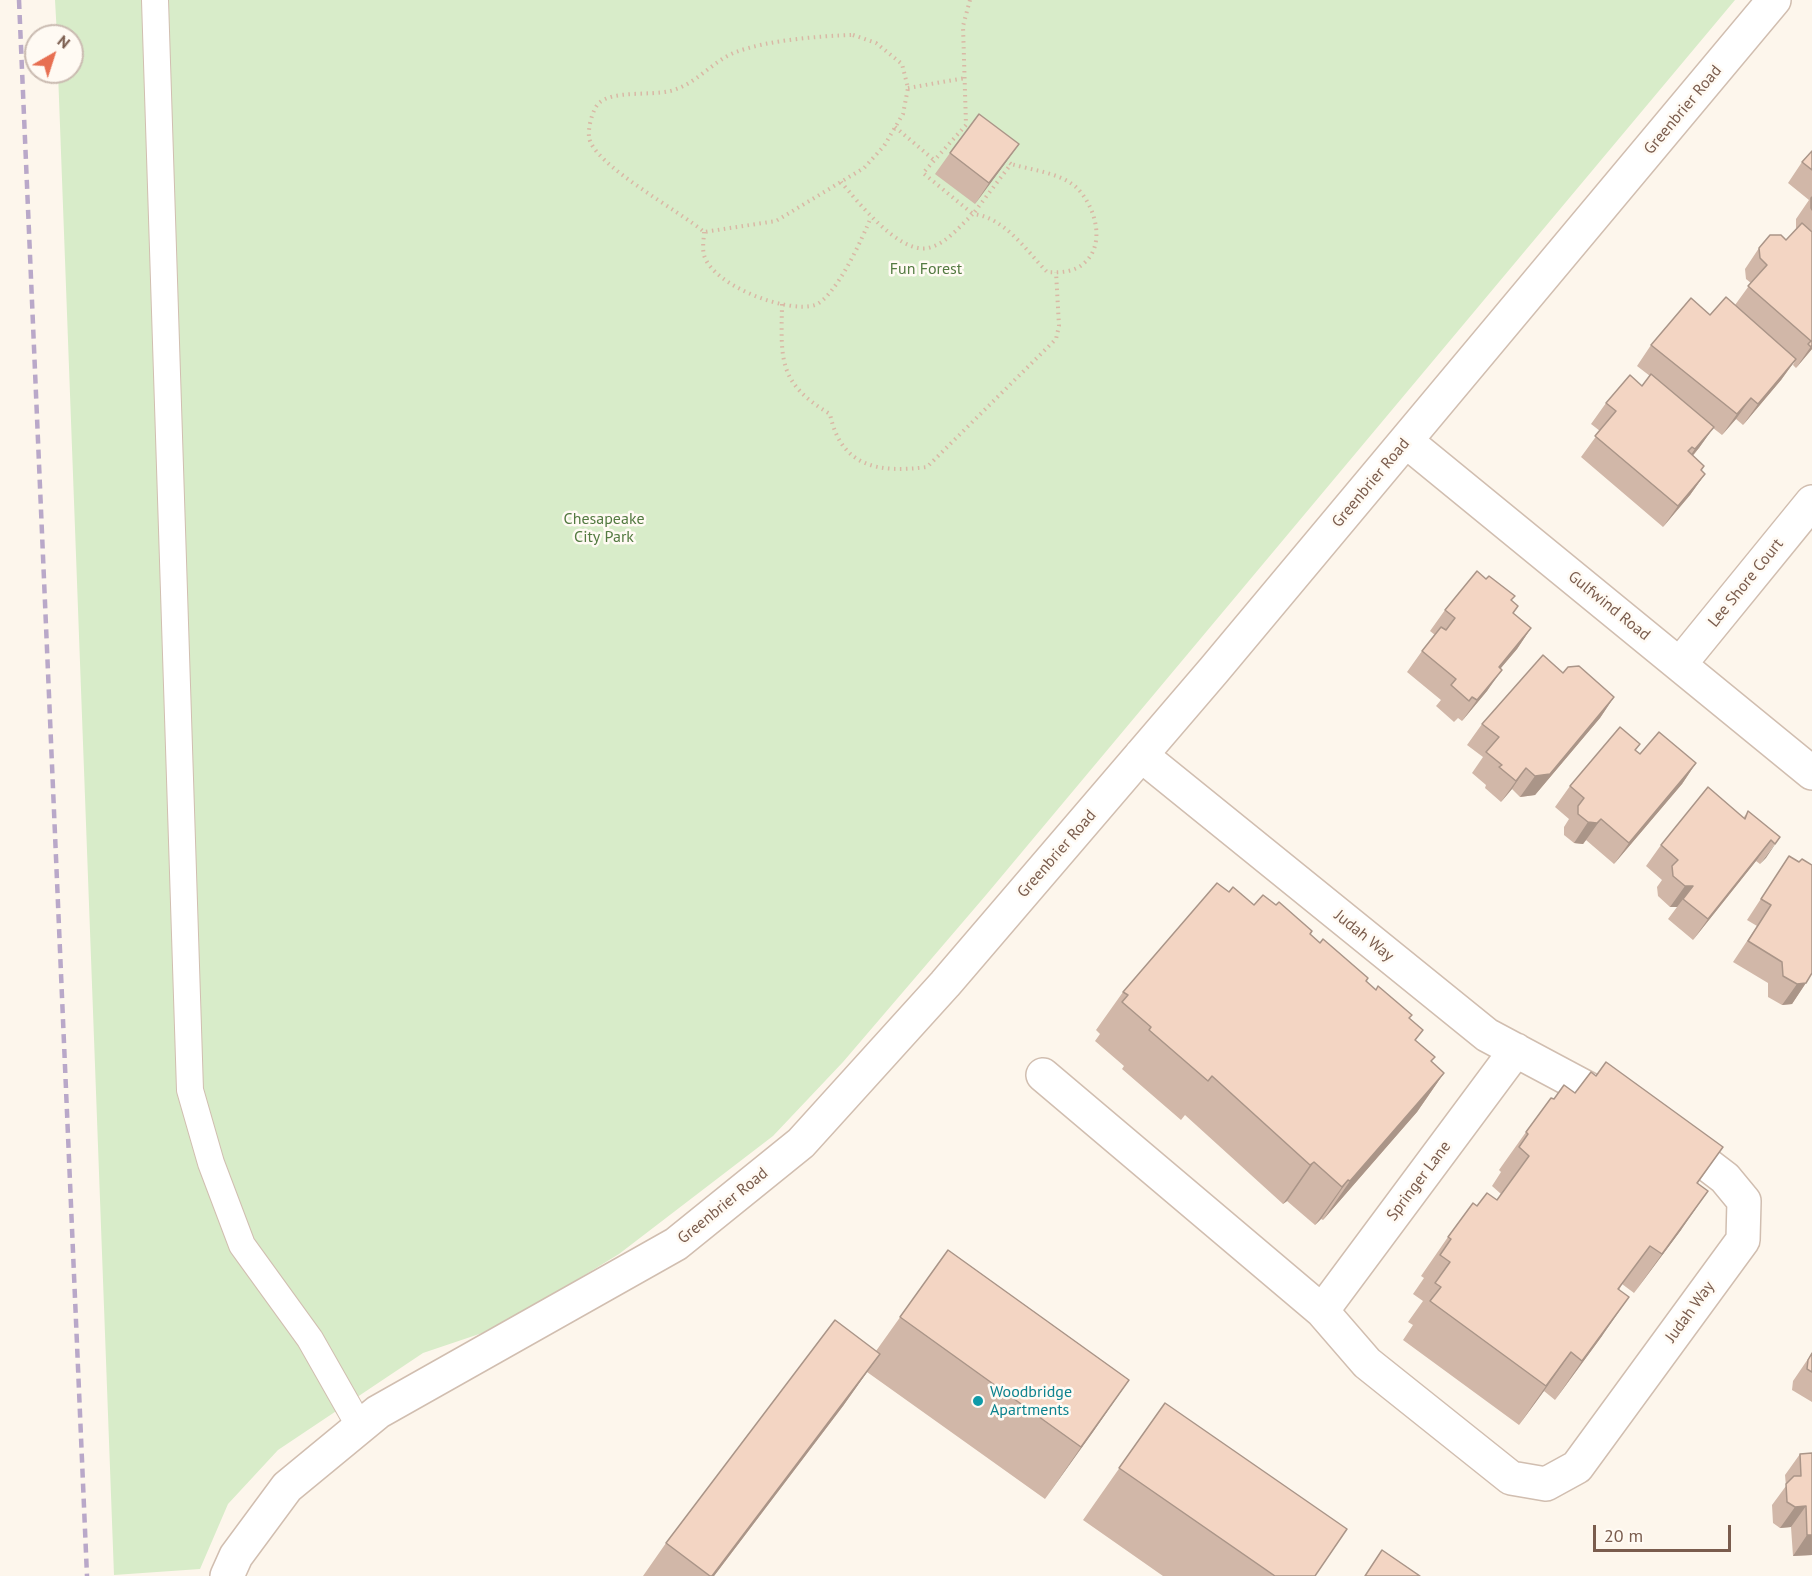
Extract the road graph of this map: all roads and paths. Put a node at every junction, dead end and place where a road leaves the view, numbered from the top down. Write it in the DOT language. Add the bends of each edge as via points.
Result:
graph roads {
  1 [pos="155,0"];
  2 [pos="970,0"];
  3 [pos="1774,0"];
  4 [pos="964,78"];
  5 [pos="908,88"];
  6 [pos="966,125"];
  7 [pos="895,127"];
  8 [pos="973,132"];
  9 [pos="1004,158"];
  10 [pos="934,160"];
  11 [pos="1011,164"];
  12 [pos="841,182"];
  13 [pos="973,214"];
  14 [pos="871,217"];
  15 [pos="704,232"];
  16 [pos="1056,272"];
  17 [pos="782,304"];
  18 [pos="1406,441"];
  19 [pos="1812,502"];
  20 [pos="1680,664"];
  21 [pos="1141,755"];
  22 [pos="1812,773"];
  23 [pos="1516,1050"];
  24 [pos="1043,1075"];
  25 [pos="1322,1311"];
  26 [pos="360,1427"];
  27 [pos="227,1576"];
  1 -- 26 [label="lane" via="190,1090 211,1163 242,1245 310,1339"];
  2 -- 4 [label="path" via="963,26"];
  3 -- 18 [label="street, Greenbrier Road"];
  4 -- 5 [label="path"];
  4 -- 6 [label="path"];
  5 -- 7 [label="path" via="903,114"];
  5 -- 15 [label="path" via="902,63 876,44 853,35 811,36 735,52 693,82 670,91 610,96 597,104 589,139 598,156"];
  6 -- 8 [label="path"];
  6 -- 10 [label="path"];
  7 -- 10 [label="path"];
  7 -- 12 [label="path" via="864,168"];
  9 -- 11 [label="path"];
  10 -- 13 [label="path" via="923,173"];
  11 -- 13 [label="path"];
  11 -- 16 [label="path" via="1066,180 1089,204 1097,224 1093,248 1084,264"];
  12 -- 14 [label="path"];
  12 -- 15 [label="path" via="776,220"];
  13 -- 14 [label="path" via="951,235 925,249 902,242"];
  13 -- 16 [label="path" via="997,222 1047,272"];
  14 -- 17 [label="path" via="855,255 817,304"];
  15 -- 17 [label="path" via="704,256 717,272 759,298"];
  16 -- 17 [label="path" via="1056,339 927,467 906,470 883,470 860,460 834,433 830,414 808,401 793,384 783,365"];
  18 -- 20 [label="street, Gulfwind Road"];
  18 -- 21 [label="street, Greenbrier Road"];
  19 -- 20 [label="street, Lee Shore Court"];
  20 -- 22 [label="street, Gulfwind Road"];
  21 -- 23 [label="street, Judah Way" via="1487,1035"];
  21 -- 26 [label="street, Greenbrier Road" via="953,975 801,1143 676,1244 378,1412"];
  23 -- 25 [label="street, Springer Lane"];
  23 -- 25 [label="street, Judah Way" via="1650,1122 1725,1178 1744,1201 1743,1240 1584,1458 1546,1484 1511,1478 1367,1363"];
  24 -- 25 [label="street, Judah Way"];
  26 -- 27 [label="street, Greenbrier Road" via="286,1487 236,1556"];
}
